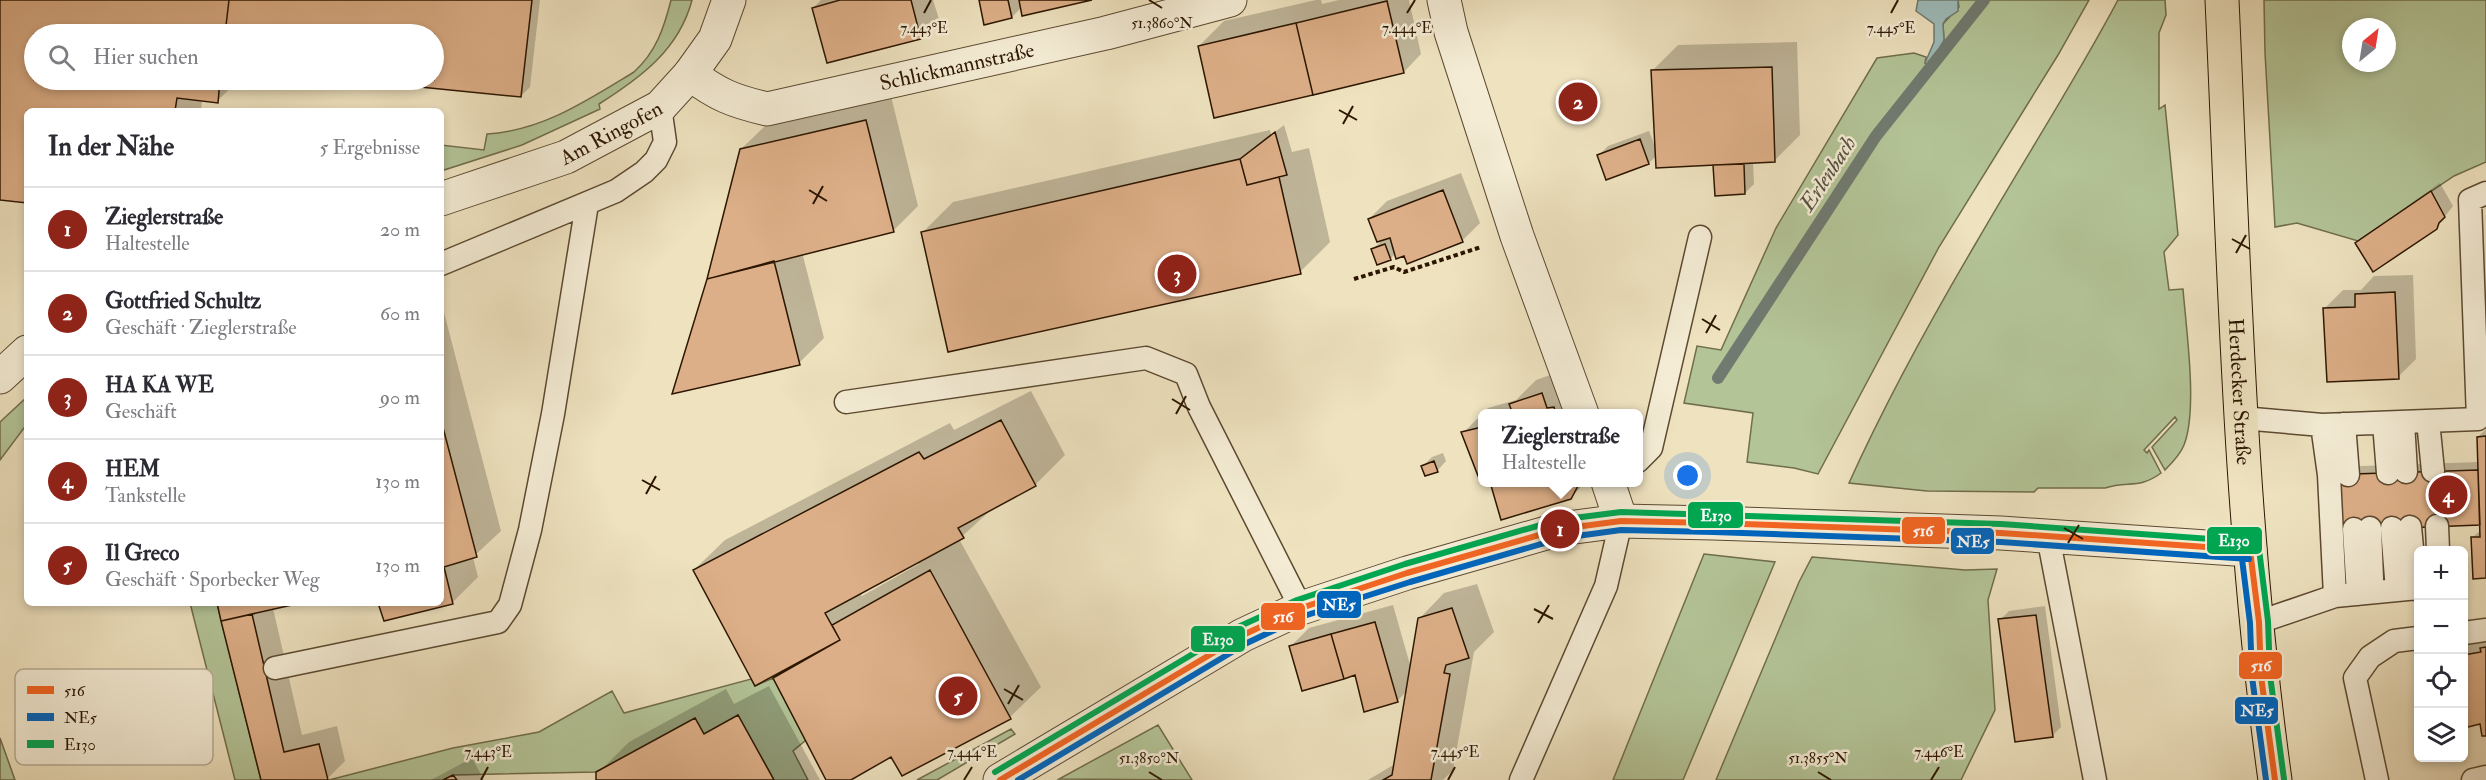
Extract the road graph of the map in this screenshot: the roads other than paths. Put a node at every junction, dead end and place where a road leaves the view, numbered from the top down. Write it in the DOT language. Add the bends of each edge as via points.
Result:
graph roads {
  1 [pos="729,0"];
  2 [pos="1230,0"];
  3 [pos="1444,0"];
  4 [pos="2222,0"];
  5 [pos="690,74"];
  6 [pos="660,107"];
  7 [pos="2486,193"];
  8 [pos="444,198"];
  9 [pos="587,204"];
  10 [pos="1700,237"];
  11 [pos="444,263"];
  12 [pos="24,354"];
  13 [pos="0,377"];
  14 [pos="846,402"];
  15 [pos="1580,409"];
  16 [pos="2242,418"];
  17 [pos="2428,421"];
  18 [pos="2393,423"];
  19 [pos="2342,424"];
  20 [pos="1643,456"];
  21 [pos="2433,471"];
  22 [pos="2397,472"];
  23 [pos="2356,474"];
  24 [pos="1612,487"];
  25 [pos="1621,521"];
  26 [pos="2437,526"];
  27 [pos="2401,527"];
  28 [pos="2362,529"];
  29 [pos="2048,536"];
  30 [pos="2438,546"];
  31 [pos="2250,550"];
  32 [pos="2411,589"];
  33 [pos="2366,593"];
  34 [pos="2335,596"];
  35 [pos="1301,608"];
  36 [pos="2259,622"];
  37 [pos="2486,630"];
  38 [pos="2468,632"];
  39 [pos="2414,638"];
  40 [pos="275,668"];
  41 [pos="2486,777"];
  42 [pos="1000,780"];
  43 [pos="1521,780"];
  44 [pos="2095,780"];
  45 [pos="2275,780"];
  46 [pos="2377,780"];
  47 [pos="2473,780"];
  1 -- 5 [label="street, Am Ringofen" via="715,39"];
  2 -- 5 [label="street, Schlickmannstraße" via="1106,33 766,109 733,101"];
  3 -- 15 [label="street" via="1517,236"];
  4 -- 16 [label="main road, Herdecker Straße"];
  5 -- 6 [label="street, Am Ringofen"];
  6 -- 8 [label="street, Am Ringofen" via="566,157"];
  6 -- 9 [label="lane" via="665,142 656,160 616,191"];
  7 -- 17 [label="lane" via="2470,200 2478,419"];
  9 -- 11 [label="lane"];
  9 -- 40 [label="lane" via="553,414 530,530 510,605 498,622"];
  10 -- 20 [label="lane" via="1651,448"];
  12 -- 13 [label="street"];
  14 -- 35 [label="lane" via="1146,358 1186,374"];
  16 -- 19 [label="lane"];
  16 -- 31 [label="main road, Herdecker Straße"];
  17 -- 18 [label="lane"];
  17 -- 21 [label="lane"];
  18 -- 19 [label="lane"];
  18 -- 22 [label="lane"];
  19 -- 23 [label="lane"];
  19 -- 34 [label="lane" via="2329,475"];
  24 -- 25 [label="street"];
  25 -- 29 [label="street"];
  25 -- 35 [label="street" via="1560,529"];
  25 -- 43 [label="lane" via="1606,586"];
  26 -- 30 [label="lane"];
  27 -- 32 [label="lane"];
  28 -- 33 [label="lane"];
  29 -- 31 [label="street"];
  29 -- 44 [label="lane"];
  31 -- 36 [label="main road, Herdecker Straße"];
  32 -- 33 [label="lane"];
  33 -- 34 [label="lane"];
  34 -- 36 [label="lane"];
  35 -- 42 [label="street" via="1243,635"];
  36 -- 45 [label="main road, Herdecker Straße" via="2261,676"];
  37 -- 38 [label="lane"];
  39 -- 46 [label="lane" via="2394,641 2370,657 2355,678"];
  41 -- 47 [label="lane"];
}
